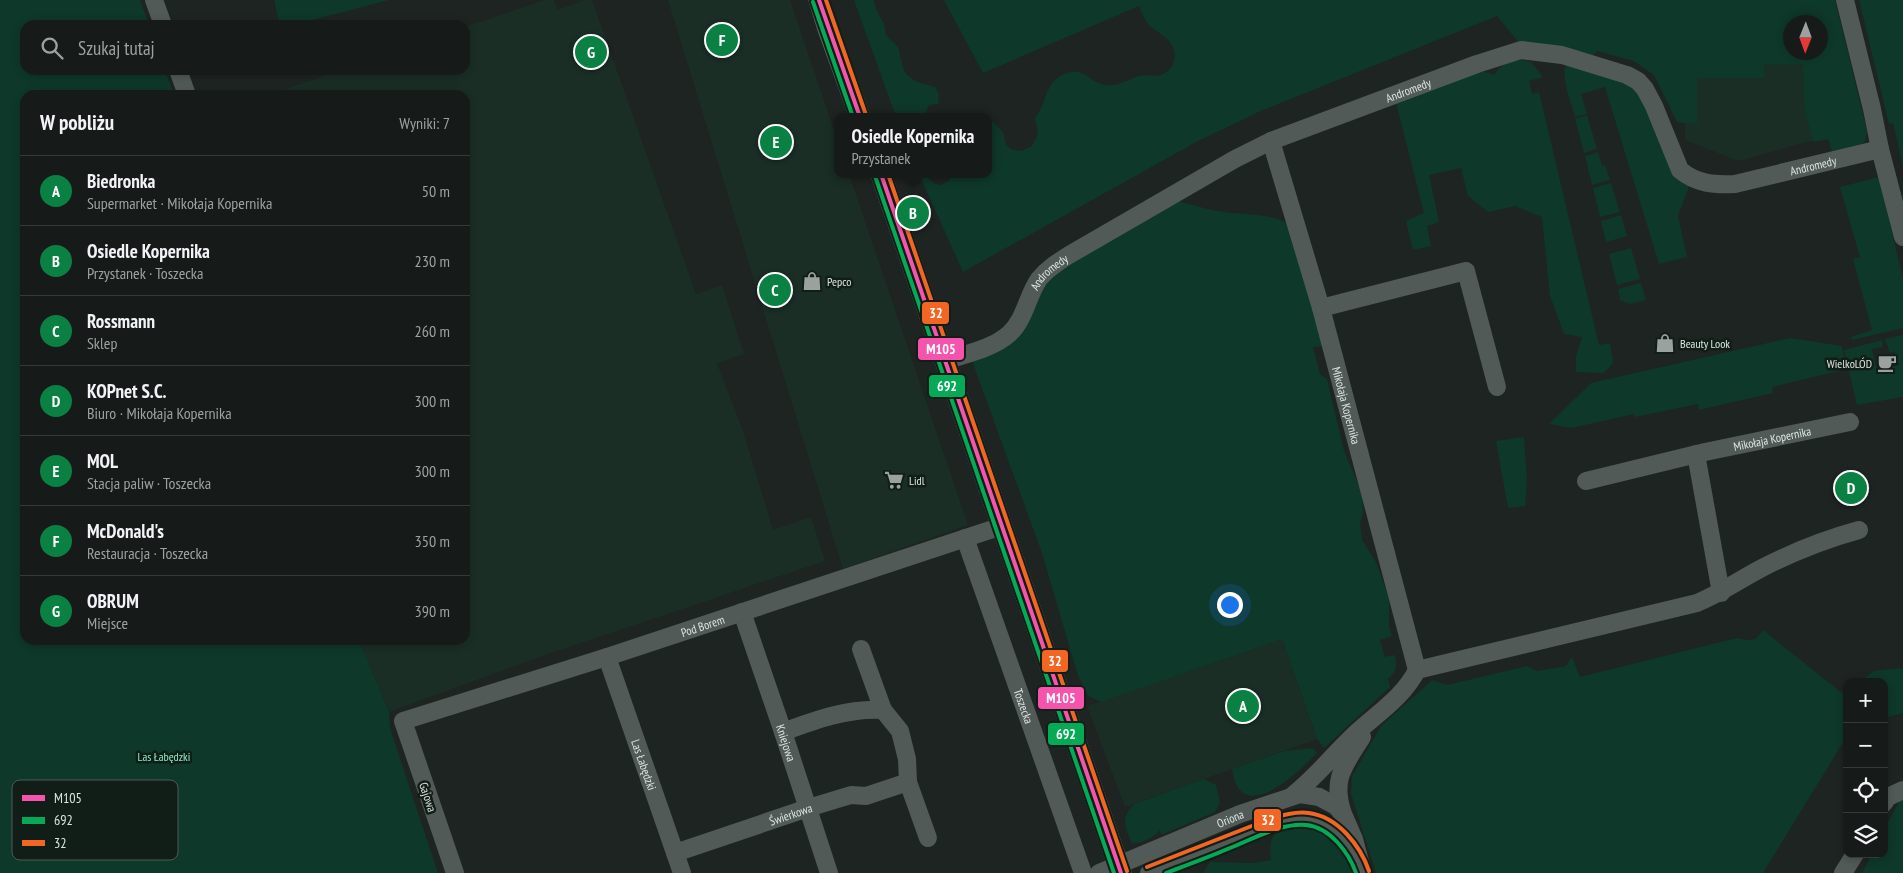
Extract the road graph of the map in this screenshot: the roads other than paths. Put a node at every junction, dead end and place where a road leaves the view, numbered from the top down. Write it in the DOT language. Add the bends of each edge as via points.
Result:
graph roads {
  1 [pos="154,0"];
  2 [pos="819,0"];
  3 [pos="1845,0"];
  4 [pos="161,20"];
  5 [pos="180,75"];
  6 [pos="185,90"];
  7 [pos="859,113"];
  8 [pos="1271,141"];
  9 [pos="1880,149"];
  10 [pos="882,178"];
  11 [pos="1903,237"];
  12 [pos="1321,308"];
  13 [pos="945,361"];
  14 [pos="1497,387"];
  15 [pos="1850,422"];
  16 [pos="1696,454"];
  17 [pos="1586,481"];
  18 [pos="1002,526"];
  19 [pos="1860,530"];
  20 [pos="965,538"];
  21 [pos="1720,593"];
  22 [pos="742,612"];
  23 [pos="861,649"];
  24 [pos="606,657"];
  25 [pos="1417,670"];
  26 [pos="883,710"];
  27 [pos="403,721"];
  28 [pos="1371,721"];
  29 [pos="783,732"];
  30 [pos="1338,781"];
  31 [pos="908,782"];
  32 [pos="1305,789"];
  33 [pos="1903,790"];
  34 [pos="1888,797"];
  35 [pos="1323,807"];
  36 [pos="808,808"];
  37 [pos="1240,814"];
  38 [pos="1344,816"];
  39 [pos="1300,819"];
  40 [pos="1328,827"];
  41 [pos="1253,832"];
  42 [pos="928,838"];
  43 [pos="675,853"];
  44 [pos="1852,858"];
  45 [pos="1113,870"];
  46 [pos="1362,871"];
  47 [pos="455,873"];
  48 [pos="682,873"];
  49 [pos="829,873"];
  50 [pos="1083,873"];
  51 [pos="1149,873"];
  52 [pos="1843,873"];
  1 -- 4 [label="street"];
  2 -- 7 [label="main road"];
  3 -- 9 [label="street"];
  5 -- 6 [label="street"];
  8 -- 9 [label="street, Andromedy" via="1521,50 1562,55 1638,81 1654,106 1680,170 1701,182 1736,184"];
  8 -- 12 [label="street, Mikołaja Kopernika"];
  8 -- 13 [label="street, Andromedy" via="1052,266 1038,280 1023,314 1009,334 991,345"];
  9 -- 11 [label="street"];
  10 -- 13 [label="main road"];
  12 -- 14 [label="street" via="1466,271"];
  12 -- 25 [label="street, Mikołaja Kopernika"];
  13 -- 18 [label="main road"];
  15 -- 16 [label="street, Mikołaja Kopernika"];
  16 -- 17 [label="street, Mikołaja Kopernika"];
  16 -- 21 [label="street"];
  18 -- 20 [label="street, Pod Borem"];
  18 -- 45 [label="main road"];
  19 -- 21 [label="street" via="1785,557"];
  20 -- 22 [label="street, Pod Borem"];
  20 -- 50 [label="street, Toszecka"];
  21 -- 25 [label="street" via="1697,603"];
  22 -- 24 [label="street, Pod Borem"];
  22 -- 29 [label="street, Kniejowa"];
  23 -- 26 [label="street"];
  24 -- 27 [label="street, Pod Borem"];
  24 -- 43 [label="street, Las Łabędzki"];
  25 -- 28 [label="street" via="1410,684"];
  26 -- 29 [label="street" via="842,713"];
  26 -- 31 [label="street" via="900,731 907,759"];
  27 -- 47 [label="street, Gajowa"];
  28 -- 30 [label="street"];
  28 -- 32 [label="street"];
  29 -- 36 [label="street, Kniejowa"];
  30 -- 35 [label="street"];
  30 -- 38 [label="street" via="1338,798"];
  31 -- 36 [label="street, Świerkowa" via="866,796 851,795"];
  31 -- 42 [label="street"];
  32 -- 35 [label="street, Oriona"];
  32 -- 37 [label="street, Oriona"];
  33 -- 34 [label="street"];
  35 -- 38 [label="street, Oriona" via="1336,806"];
  35 -- 39 [label="street"];
  35 -- 40 [label="street"];
  36 -- 43 [label="street, Świerkowa"];
  36 -- 49 [label="street, Kniejowa"];
  37 -- 41 [label="street"];
  37 -- 45 [label="street, Oriona"];
  38 -- 46 [label="street, Oriona"];
  39 -- 40 [label="street, Oriona" via="1313,820"];
  39 -- 41 [label="street, Oriona"];
  40 -- 46 [label="street, Oriona" via="1352,851"];
  41 -- 51 [label="street, Oriona"];
  43 -- 48 [label="street, Las Łabędzki"];
  44 -- 52 [label="street"];
}
